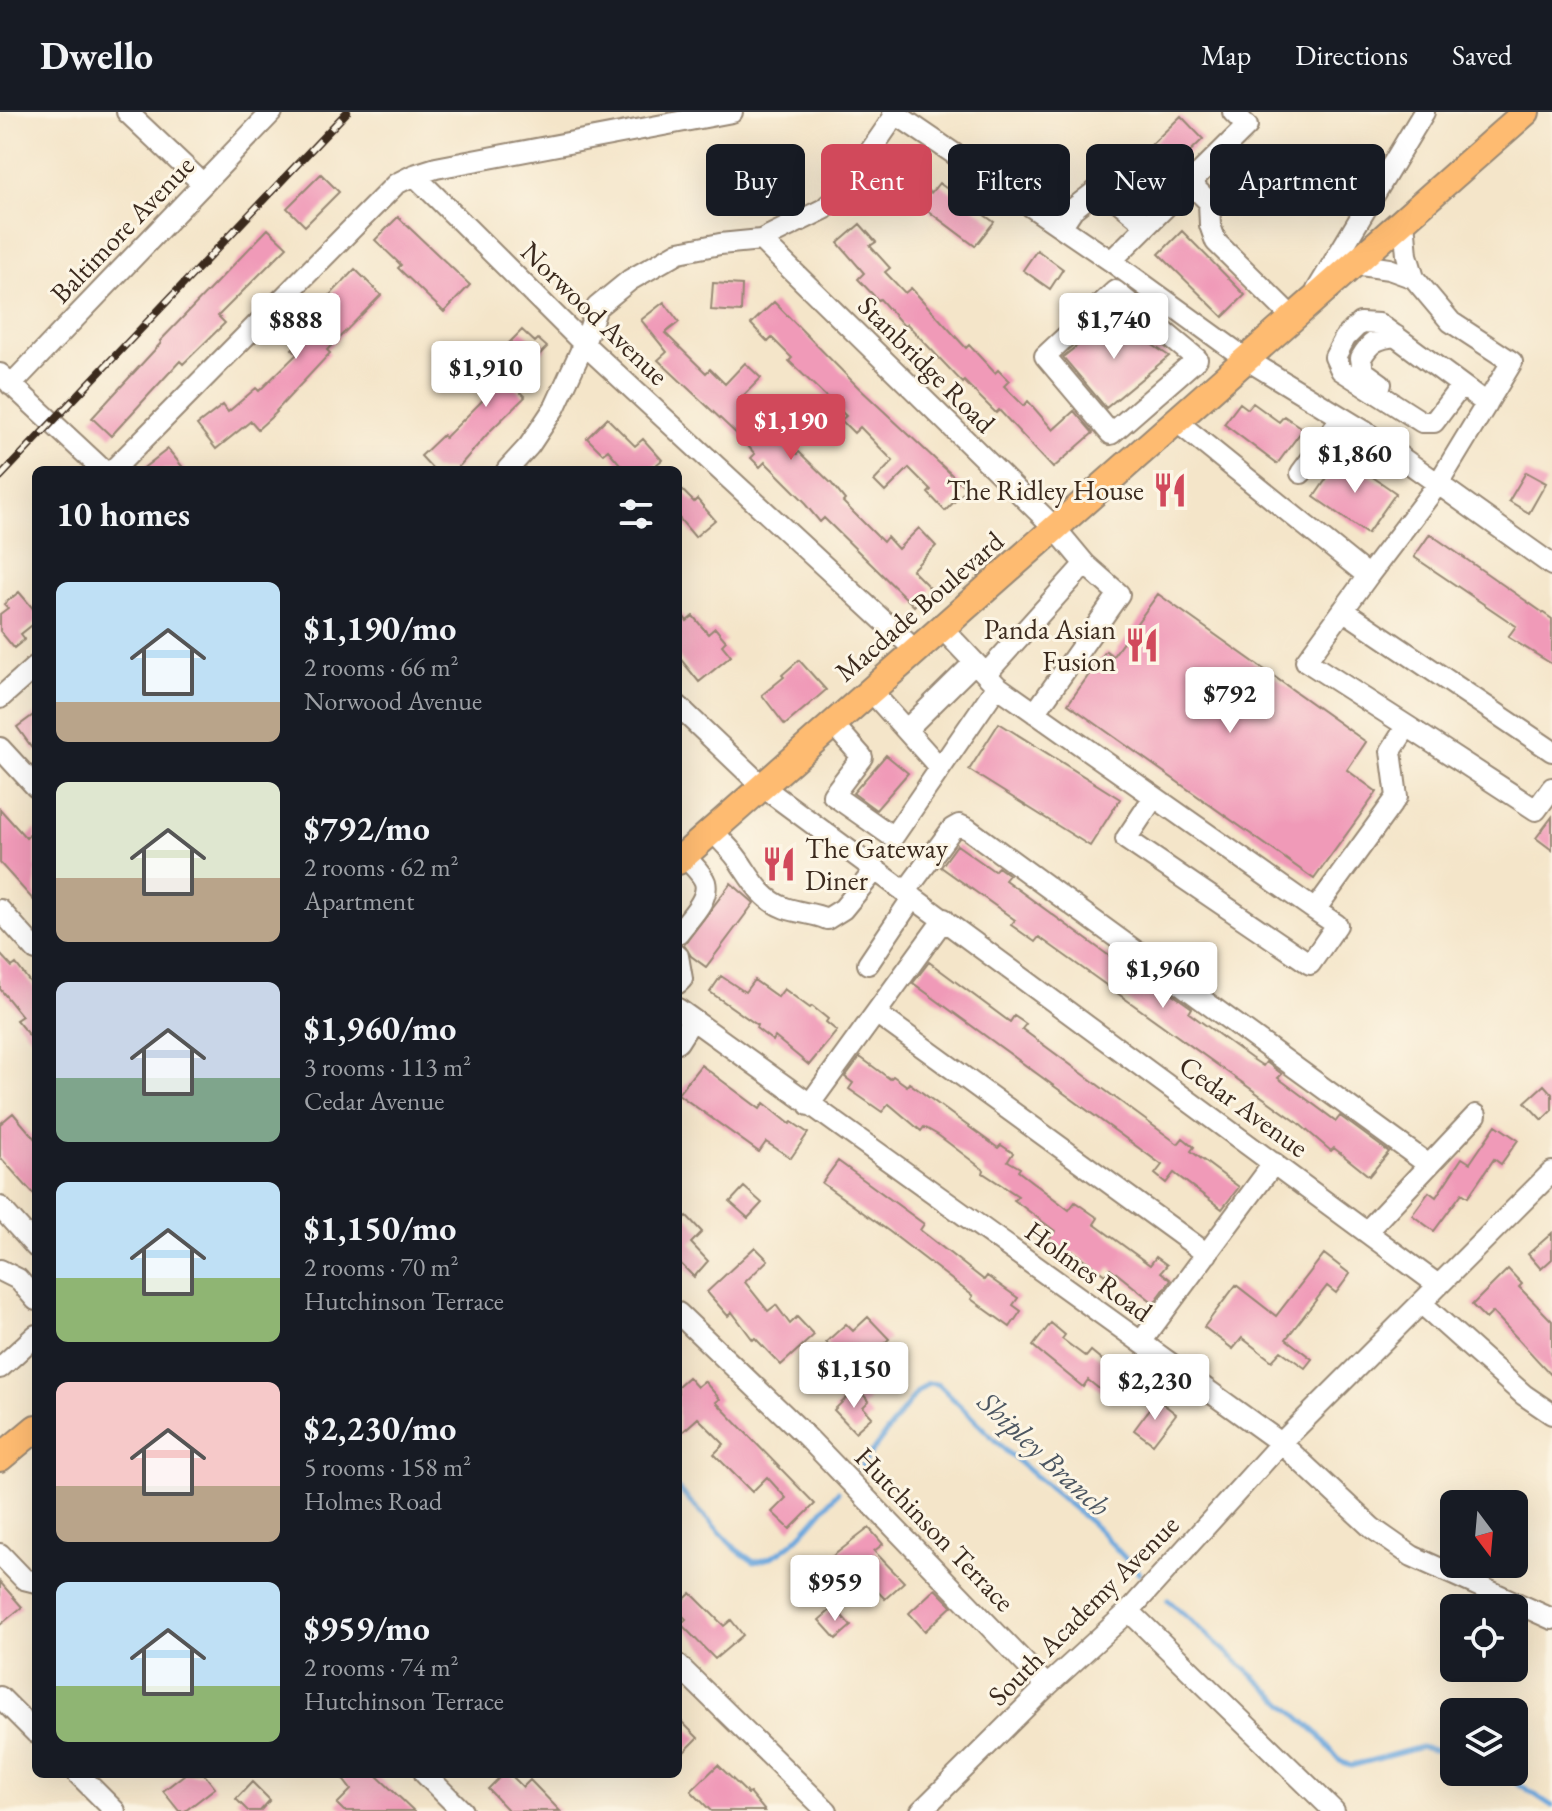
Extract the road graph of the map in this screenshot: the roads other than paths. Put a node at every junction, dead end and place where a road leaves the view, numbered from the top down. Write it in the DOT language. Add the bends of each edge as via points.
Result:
graph roads {
  1 [pos="127,112"];
  2 [pos="272,112"];
  3 [pos="732,112"];
  4 [pos="1424,112"];
  5 [pos="1526,112"];
  6 [pos="895,113"];
  7 [pos="1240,119"];
  8 [pos="414,175"];
  9 [pos="1194,178"];
  10 [pos="203,184"];
  11 [pos="1194,187"];
  12 [pos="1156,216"];
  13 [pos="1404,220"];
  14 [pos="1147,225"];
  15 [pos="1061,227"];
  16 [pos="761,240"];
  17 [pos="1111,261"];
  18 [pos="1354,264"];
  19 [pos="1414,278"];
  20 [pos="1160,297"];
  21 [pos="1301,310"];
  22 [pos="1143,314"];
  23 [pos="584,344"];
  24 [pos="1246,359"];
  25 [pos="6,379"];
  26 [pos="1461,386"];
  27 [pos="1163,388"];
  28 [pos="1487,404"];
  29 [pos="1181,416"];
  30 [pos="1342,418"];
  31 [pos="99,466"];
  32 [pos="117,466"];
  33 [pos="511,466"];
  34 [pos="1301,473"];
  35 [pos="1438,484"];
  36 [pos="1055,528"];
  37 [pos="1085,564"];
  38 [pos="1552,565"];
  39 [pos="1368,576"];
  40 [pos="1343,610"];
  41 [pos="942,628"];
  42 [pos="916,651"];
  43 [pos="32,670"];
  44 [pos="986,674"];
  45 [pos="871,691"];
  46 [pos="0,698"];
  47 [pos="682,710"];
  48 [pos="1035,713"];
  49 [pos="833,724"];
  50 [pos="1407,726"];
  51 [pos="907,729"];
  52 [pos="0,748"];
  53 [pos="1552,751"];
  54 [pos="940,768"];
  55 [pos="32,783"];
  56 [pos="763,787"];
  57 [pos="1552,788"];
  58 [pos="1154,797"];
  59 [pos="713,831"];
  60 [pos="682,857"];
  61 [pos="682,859"];
  62 [pos="876,869"];
  63 [pos="910,894"];
  64 [pos="0,910"];
  65 [pos="1315,910"];
  66 [pos="944,919"];
  67 [pos="682,928"];
  68 [pos="32,946"];
  69 [pos="868,964"];
  70 [pos="876,1013"];
  71 [pos="685,1015"];
  72 [pos="809,1105"];
  73 [pos="1476,1115"];
  74 [pos="1274,1163"];
  75 [pos="1429,1165"];
  76 [pos="1552,1172"];
  77 [pos="0,1207"];
  78 [pos="1366,1232"];
  79 [pos="32,1243"];
  80 [pos="1207,1254"];
  81 [pos="0,1270"];
  82 [pos="1438,1285"];
  83 [pos="32,1295"];
  84 [pos="1421,1303"];
  85 [pos="682,1317"];
  86 [pos="32,1339"];
  87 [pos="1141,1342"];
  88 [pos="0,1368"];
  89 [pos="1552,1414"];
  90 [pos="32,1431"];
  91 [pos="1281,1443"];
  92 [pos="2,1454"];
  93 [pos="0,1554"];
  94 [pos="32,1581"];
  95 [pos="1129,1611"];
  96 [pos="1552,1619"];
  97 [pos="682,1669"];
  98 [pos="1047,1686"];
  99 [pos="0,1697"];
  100 [pos="32,1729"];
  101 [pos="82,1778"];
  102 [pos="429,1778"];
  103 [pos="928,1809"];
  104 [pos="115,1811"];
  105 [pos="462,1811"];
  106 [pos="827,1811"];
  107 [pos="1334,1811"];
  1 -- 10 [label="street"];
  2 -- 10 [label="street, Baltimore Avenue"];
  3 -- 8 [label="street"];
  4 -- 21 [label="street"];
  5 -- 13 [label="main road, Macdade Boulevard"];
  6 -- 15 [label="street"];
  6 -- 16 [label="street" via="842,192 824,209"];
  7 -- 9 [label="street"];
  8 -- 23 [label="street, Norwood Avenue"];
  8 -- 32 [label="street" via="381,197"];
  10 -- 25 [label="street, Baltimore Avenue"];
  11 -- 21 [label="street" via="1209,202 1216,242"];
  12 -- 14 [label="street"];
  13 -- 18 [label="main road, Macdade Boulevard"];
  13 -- 19 [label="street"];
  14 -- 15 [label="street" via="1108,193 1096,191"];
  14 -- 17 [label="street"];
  15 -- 17 [label="street"];
  16 -- 23 [label="street" via="679,252 630,280 597,307"];
  16 -- 36 [label="street, Stanbridge Road"];
  17 -- 20 [label="street"];
  18 -- 19 [label="street"];
  18 -- 21 [label="main road, Macdade Boulevard"];
  19 -- 28 [label="street" via="1451,322 1512,362"];
  20 -- 22 [label="street"];
  20 -- 24 [label="street"];
  21 -- 24 [label="main road, Macdade Boulevard"];
  22 -- 27 [label="street" via="1197,359"];
  22 -- 27 [label="street" via="1115,291 1045,356 1111,434"];
  23 -- 33 [label="street" via="555,407"];
  23 -- 42 [label="street, Norwood Avenue"];
  24 -- 29 [label="main road, Macdade Boulevard"];
  24 -- 30 [label="street"];
  25 -- 31 [label="street"];
  26 -- 26 [label="street" via="1396,336 1379,338 1361,358 1363,371 1415,409 1422,422 1434,422"];
  26 -- 28 [label="street"];
  27 -- 29 [label="street"];
  28 -- 35 [label="street"];
  29 -- 36 [label="main road, Macdade Boulevard"];
  29 -- 39 [label="street"];
  30 -- 34 [label="street"];
  30 -- 35 [label="street"];
  35 -- 38 [label="street"];
  35 -- 39 [label="street"];
  36 -- 37 [label="street, Stanbridge Road"];
  36 -- 41 [label="main road, Macdade Boulevard"];
  37 -- 44 [label="street"];
  37 -- 48 [label="street, Stanbridge Road" via="1119,594"];
  39 -- 40 [label="street"];
  40 -- 50 [label="street" via="1306,661"];
  40 -- 53 [label="street"];
  41 -- 42 [label="main road, Macdade Boulevard"];
  41 -- 44 [label="street"];
  42 -- 45 [label="main road, Macdade Boulevard"];
  43 -- 46 [label="street"];
  44 -- 48 [label="street"];
  44 -- 51 [label="street"];
  44 -- 54 [label="street"];
  45 -- 49 [label="main road, Macdade Boulevard"];
  45 -- 51 [label="street"];
  47 -- 56 [label="street, Cedar Avenue"];
  48 -- 58 [label="street"];
  49 -- 54 [label="street" via="862,757 833,795 893,837"];
  49 -- 56 [label="main road, Macdade Boulevard"];
  50 -- 57 [label="street" via="1536,810"];
  50 -- 65 [label="street" via="1391,751 1397,797"];
  51 -- 54 [label="street"];
  52 -- 55 [label="street"];
  56 -- 59 [label="main road, Macdade Boulevard"];
  56 -- 62 [label="street, Cedar Avenue"];
  58 -- 65 [label="street"];
  58 -- 65 [label="street" via="1126,839 1310,964 1337,925"];
  59 -- 60 [label="main road, Macdade Boulevard"];
  59 -- 62 [label="street" via="766,898 827,919 843,909"];
  61 -- 67 [label="street" via="705,882 702,901"];
  62 -- 63 [label="street, Cedar Avenue"];
  63 -- 66 [label="street, Cedar Avenue"];
  63 -- 69 [label="street"];
  63 -- 75 [label="street" via="952,829 968,829"];
  64 -- 68 [label="street"];
  66 -- 70 [label="street"];
  66 -- 74 [label="street, Cedar Avenue"];
  70 -- 72 [label="street"];
  70 -- 80 [label="street"];
  71 -- 72 [label="street, Holmes Road"];
  72 -- 87 [label="street, Holmes Road"];
  73 -- 75 [label="street"];
  74 -- 78 [label="street, Cedar Avenue"];
  74 -- 80 [label="street"];
  75 -- 78 [label="street"];
  76 -- 82 [label="street, South Academy Avenue"];
  77 -- 79 [label="street"];
  78 -- 82 [label="street, Cedar Avenue"];
  80 -- 87 [label="street"];
  81 -- 83 [label="street" via="18,1279"];
  82 -- 84 [label="street, South Academy Avenue"];
  84 -- 89 [label="street"];
  84 -- 91 [label="street, South Academy Avenue"];
  85 -- 98 [label="street, Hutchinson Terrace" via="805,1435"];
  86 -- 88 [label="street"];
  87 -- 91 [label="street, Holmes Road"];
  90 -- 92 [label="main road"];
  91 -- 95 [label="street, South Academy Avenue"];
  91 -- 96 [label="street, Holmes Road" via="1372,1528 1412,1556"];
  93 -- 94 [label="street"];
  95 -- 98 [label="street, South Academy Avenue"];
  95 -- 107 [label="street"];
  97 -- 106 [label="street"];
  98 -- 103 [label="street, South Academy Avenue"];
  99 -- 100 [label="street"];
  101 -- 104 [label="street"];
  102 -- 105 [label="street"];
}
